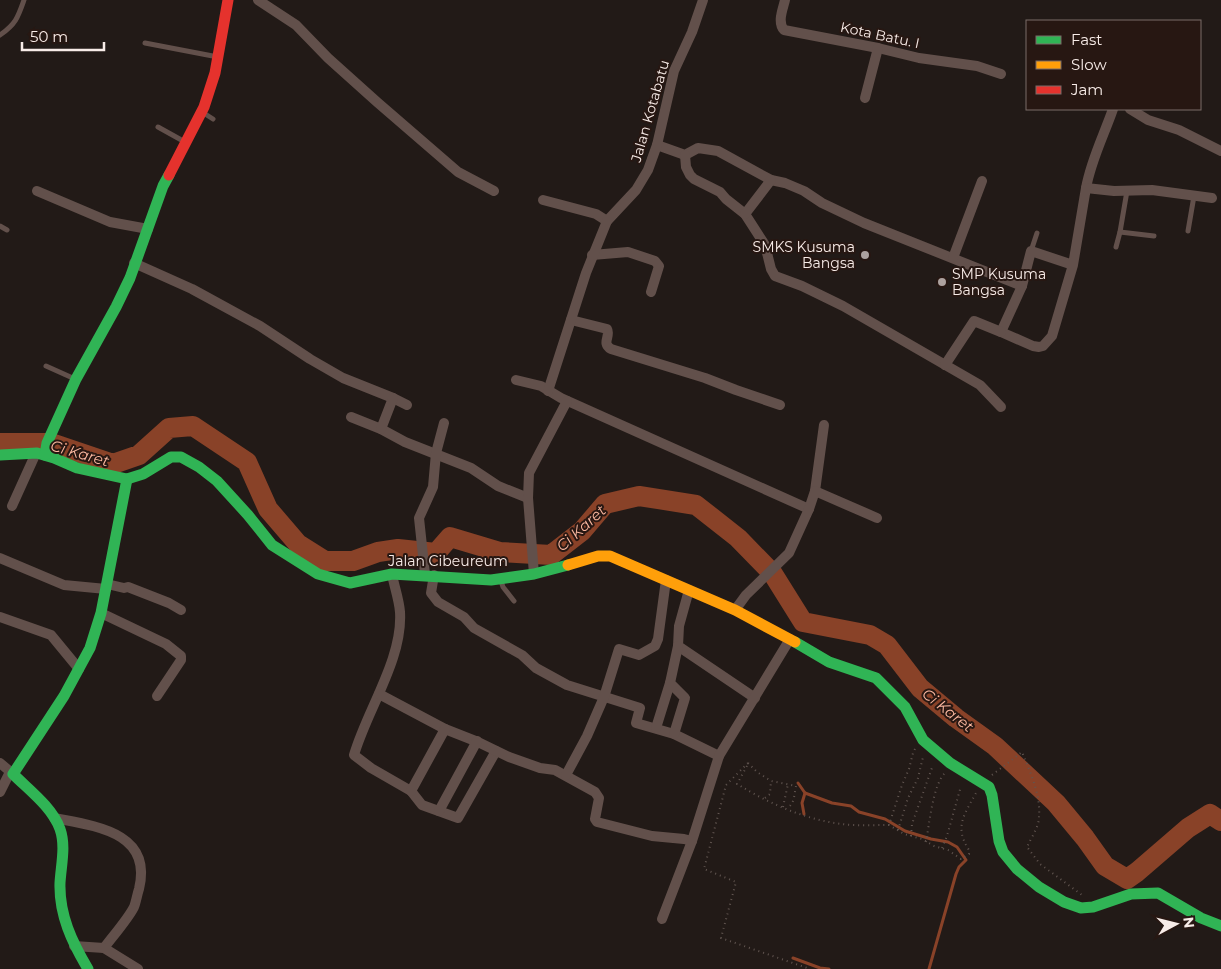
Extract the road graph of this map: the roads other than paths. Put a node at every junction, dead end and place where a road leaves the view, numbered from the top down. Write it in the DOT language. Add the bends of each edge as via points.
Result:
graph roads {
  1 [pos="24,0"];
  2 [pos="228,0"];
  3 [pos="258,0"];
  4 [pos="703,0"];
  5 [pos="786,0"];
  6 [pos="0,35"];
  7 [pos="145,43"];
  8 [pos="878,48"];
  9 [pos="218,57"];
  10 [pos="1001,74"];
  11 [pos="865,98"];
  12 [pos="1113,110"];
  13 [pos="1132,110"];
  14 [pos="201,112"];
  15 [pos="213,119"];
  16 [pos="158,127"];
  17 [pos="185,142"];
  18 [pos="657,145"];
  19 [pos="1221,152"];
  20 [pos="685,155"];
  21 [pos="771,180"];
  22 [pos="982,181"];
  23 [pos="1086,188"];
  24 [pos="37,191"];
  25 [pos="494,191"];
  26 [pos="1127,191"];
  27 [pos="1194,196"];
  28 [pos="1212,198"];
  29 [pos="543,200"];
  30 [pos="745,214"];
  31 [pos="607,221"];
  32 [pos="0,226"];
  33 [pos="148,229"];
  34 [pos="7,230"];
  35 [pos="1188,231"];
  36 [pos="1037,232"];
  37 [pos="1120,232"];
  38 [pos="1154,236"];
  39 [pos="1116,247"];
  40 [pos="1031,251"];
  41 [pos="592,255"];
  42 [pos="953,258"];
  43 [pos="134,264"];
  44 [pos="1073,265"];
  45 [pos="1022,286"];
  46 [pos="650,292"];
  47 [pos="571,320"];
  48 [pos="1001,332"];
  49 [pos="945,365"];
  50 [pos="46,366"];
  51 [pos="76,379"];
  52 [pos="516,380"];
  53 [pos="548,391"];
  54 [pos="393,398"];
  55 [pos="567,401"];
  56 [pos="780,405"];
  57 [pos="407,406"];
  58 [pos="1001,407"];
  59 [pos="351,418"];
  60 [pos="444,423"];
  61 [pos="824,425"];
  62 [pos="381,429"];
  63 [pos="44,448"];
  64 [pos="436,453"];
  65 [pos="0,455"];
  66 [pos="127,478"];
  67 [pos="815,491"];
  68 [pos="528,498"];
  69 [pos="12,506"];
  70 [pos="810,509"];
  71 [pos="877,518"];
  72 [pos="0,558"];
  73 [pos="392,574"];
  74 [pos="534,574"];
  75 [pos="429,575"];
  76 [pos="500,578"];
  77 [pos="666,580"];
  78 [pos="106,586"];
  79 [pos="689,590"];
  80 [pos="514,601"];
  81 [pos="181,610"];
  82 [pos="735,610"];
  83 [pos="101,613"];
  84 [pos="0,617"];
  85 [pos="790,639"];
  86 [pos="678,646"];
  87 [pos="79,669"];
  88 [pos="670,683"];
  89 [pos="380,694"];
  90 [pos="157,696"];
  91 [pos="604,697"];
  92 [pos="755,698"];
  93 [pos="656,728"];
  94 [pos="445,729"];
  95 [pos="674,734"];
  96 [pos="477,741"];
  97 [pos="496,750"];
  98 [pos="719,756"];
  99 [pos="0,763"];
  100 [pos="11,773"];
  101 [pos="566,775"];
  102 [pos="411,791"];
  103 [pos="0,792"];
  104 [pos="439,811"];
  105 [pos="54,818"];
  106 [pos="692,841"];
  107 [pos="662,919"];
  108 [pos="1221,926"];
  109 [pos="74,946"];
  110 [pos="104,948"];
  111 [pos="88,969"];
  112 [pos="138,969"];
  1 -- 6 [label="lane" via="15,23"];
  2 -- 9 [label="street"];
  3 -- 25 [label="street" via="296,25 363,90 458,172"];
  4 -- 18 [label="street, Jalan Kotabatu" via="674,71"];
  5 -- 8 [label="street, Kota Batu. I" via="781,18 784,30"];
  7 -- 9 [label="lane"];
  8 -- 10 [label="street, Kota Batu. I" via="918,58 977,66"];
  8 -- 11 [label="street"];
  9 -- 14 [label="street"];
  12 -- 23 [label="street" via="1090,167"];
  13 -- 19 [label="street"];
  14 -- 15 [label="lane"];
  14 -- 17 [label="street"];
  16 -- 17 [label="lane"];
  17 -- 33 [label="street" via="163,186"];
  18 -- 20 [label="street"];
  18 -- 31 [label="street, Jalan Kotabatu" via="636,190"];
  20 -- 21 [label="street" via="698,148 712,149"];
  20 -- 30 [label="street" via="686,167 694,179 720,192"];
  21 -- 30 [label="street"];
  21 -- 42 [label="street" via="804,191 864,223"];
  22 -- 42 [label="street"];
  23 -- 26 [label="street"];
  23 -- 44 [label="street"];
  24 -- 33 [label="street" via="110,222"];
  26 -- 27 [label="street" via="1152,190"];
  26 -- 37 [label="lane"];
  27 -- 28 [label="street"];
  27 -- 35 [label="lane"];
  29 -- 31 [label="street" via="596,214"];
  30 -- 49 [label="street" via="766,245 775,276 843,306"];
  31 -- 41 [label="street, Jalan Kotabatu"];
  32 -- 34 [label="lane"];
  33 -- 43 [label="street"];
  36 -- 40 [label="lane"];
  37 -- 38 [label="lane"];
  37 -- 39 [label="lane"];
  40 -- 44 [label="street"];
  40 -- 45 [label="street"];
  41 -- 46 [label="street" via="628,252 655,261 659,266"];
  41 -- 47 [label="street, Jalan Kotabatu"];
  42 -- 45 [label="street"];
  43 -- 51 [label="street" via="116,307"];
  43 -- 54 [label="street" via="192,289 260,326 343,378"];
  44 -- 48 [label="street" via="1052,336 1043,346 1033,346"];
  45 -- 48 [label="street"];
  47 -- 53 [label="street, Jalan Kotabatu"];
  47 -- 56 [label="street" via="607,329 606,343 611,349"];
  48 -- 49 [label="street" via="974,321"];
  49 -- 58 [label="street" via="983,386"];
  50 -- 51 [label="lane"];
  51 -- 63 [label="street"];
  52 -- 53 [label="street"];
  53 -- 55 [label="street"];
  54 -- 57 [label="street"];
  54 -- 62 [label="street"];
  55 -- 68 [label="street" via="532,466"];
  55 -- 70 [label="street"];
  59 -- 62 [label="street"];
  60 -- 64 [label="street"];
  61 -- 67 [label="street"];
  62 -- 64 [label="street"];
  63 -- 65 [label="street"];
  63 -- 66 [label="street" via="77,468"];
  63 -- 69 [label="street"];
  64 -- 68 [label="street"];
  64 -- 75 [label="street" via="433,487 419,518"];
  66 -- 73 [label="street, Jalan Cibeureum" via="143,474 172,457 181,457 217,481 272,544 318,574 350,583"];
  66 -- 78 [label="street"];
  67 -- 70 [label="street"];
  67 -- 71 [label="street"];
  68 -- 74 [label="street"];
  70 -- 82 [label="street" via="789,552"];
  72 -- 78 [label="street" via="64,585"];
  73 -- 75 [label="street, Jalan Cibeureum"];
  73 -- 89 [label="street" via="400,612 399,623 396,648"];
  74 -- 76 [label="street, Jalan Cibeureum"];
  74 -- 77 [label="street, Jalan Cibeureum" via="601,555"];
  75 -- 76 [label="street, Jalan Cibeureum"];
  75 -- 91 [label="street" via="431,593 438,602 464,616 474,628 567,685"];
  76 -- 80 [label="lane"];
  77 -- 79 [label="street, Jalan Cibeureum"];
  77 -- 91 [label="street" via="655,646 639,654 618,649"];
  78 -- 81 [label="street" via="128,587"];
  78 -- 83 [label="street"];
  79 -- 82 [label="street, Jalan Cibeureum"];
  79 -- 86 [label="street" via="679,626"];
  82 -- 85 [label="street, Jalan Cibeureum"];
  83 -- 87 [label="street" via="90,648"];
  83 -- 90 [label="street" via="166,644 181,656"];
  84 -- 87 [label="street" via="51,635"];
  85 -- 92 [label="street"];
  85 -- 108 [label="street, Jalan Cibeureum" via="829,662 876,678 907,711 927,743 950,763 989,787 1003,852 1025,877 1076,907 1086,908 1131,894 1152,892"];
  86 -- 88 [label="street"];
  86 -- 92 [label="street"];
  87 -- 100 [label="street"];
  88 -- 93 [label="street"];
  88 -- 95 [label="street" via="685,698"];
  89 -- 94 [label="street"];
  89 -- 102 [label="street" via="354,755"];
  91 -- 93 [label="street" via="640,708 636,723"];
  91 -- 101 [label="street"];
  92 -- 98 [label="street"];
  93 -- 95 [label="street"];
  94 -- 96 [label="street"];
  94 -- 102 [label="street"];
  95 -- 98 [label="street"];
  96 -- 97 [label="street"];
  96 -- 104 [label="street"];
  97 -- 101 [label="street"];
  97 -- 104 [label="street" via="458,818"];
  98 -- 106 [label="street"];
  99 -- 100 [label="street"];
  100 -- 103 [label="street"];
  100 -- 105 [label="street"];
  101 -- 106 [label="street" via="597,794 597,822 652,836"];
  102 -- 104 [label="street" via="422,805"];
  105 -- 109 [label="street" via="62,837 60,907"];
  105 -- 110 [label="street" via="119,835 139,857 142,876 134,908"];
  106 -- 107 [label="street"];
  109 -- 110 [label="street"];
  109 -- 111 [label="street"];
  110 -- 112 [label="street"];
}
